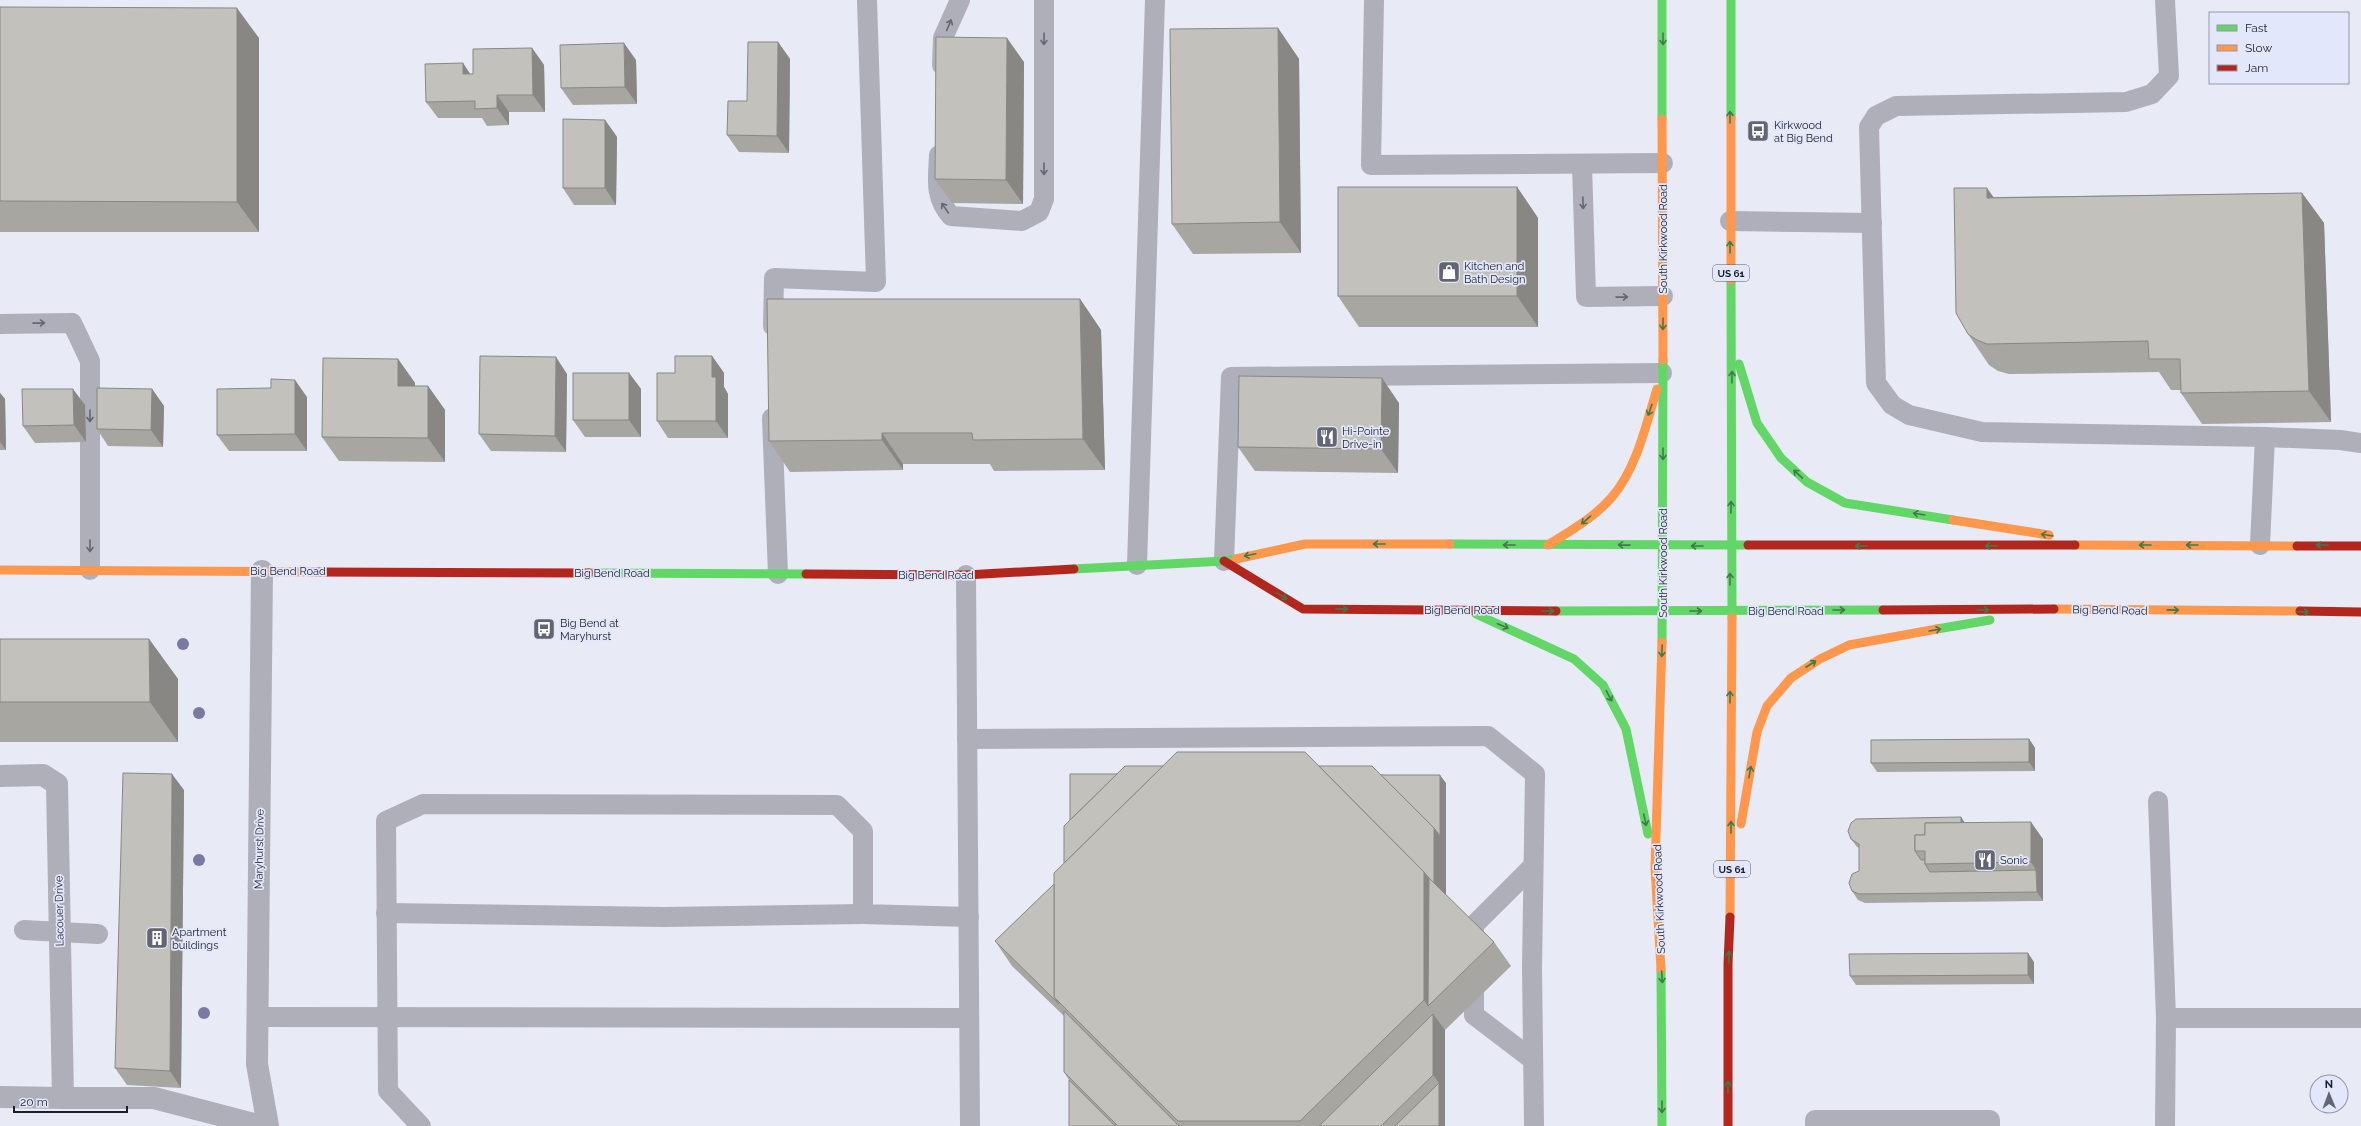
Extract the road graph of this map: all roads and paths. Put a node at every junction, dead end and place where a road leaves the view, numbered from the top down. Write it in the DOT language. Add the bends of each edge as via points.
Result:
graph roads {
  1 [pos="866,0"];
  2 [pos="960,0"];
  3 [pos="1044,0"];
  4 [pos="1155,0"];
  5 [pos="1374,0"];
  6 [pos="1662,0"];
  7 [pos="1731,0"];
  8 [pos="2165,0"];
  9 [pos="942,86"];
  10 [pos="940,133"];
  11 [pos="1663,163"];
  12 [pos="1582,164"];
  13 [pos="1730,221"];
  14 [pos="1872,223"];
  15 [pos="1663,296"];
  16 [pos="0,324"];
  17 [pos="1732,345"];
  18 [pos="773,348"];
  19 [pos="1662,373"];
  20 [pos="772,403"];
  21 [pos="2264,437"];
  22 [pos="2361,444"];
  23 [pos="1548,545"];
  24 [pos="2114,545"];
  25 [pos="2260,545"];
  26 [pos="1663,546"];
  27 [pos="1730,546"];
  28 [pos="2361,546"];
  29 [pos="1224,561"];
  30 [pos="1137,565"];
  31 [pos="0,570"];
  32 [pos="90,570"];
  33 [pos="262,570"];
  34 [pos="778,574"];
  35 [pos="966,575"];
  36 [pos="2050,609"];
  37 [pos="1467,611"];
  38 [pos="1730,611"];
  39 [pos="1663,612"];
  40 [pos="2361,612"];
  41 [pos="967,739"];
  42 [pos="0,776"];
  43 [pos="2158,801"];
  44 [pos="1533,866"];
  45 [pos="1656,868"];
  46 [pos="1732,880"];
  47 [pos="386,914"];
  48 [pos="863,914"];
  49 [pos="969,917"];
  50 [pos="24,930"];
  51 [pos="58,931"];
  52 [pos="98,934"];
  53 [pos="257,1017"];
  54 [pos="386,1017"];
  55 [pos="969,1018"];
  56 [pos="2166,1018"];
  57 [pos="2361,1018"];
  58 [pos="1533,1060"];
  59 [pos="0,1098"];
  60 [pos="63,1098"];
  61 [pos="261,1126"];
  62 [pos="268,1126"];
  63 [pos="421,1126"];
  64 [pos="970,1126"];
  65 [pos="1534,1126"];
  66 [pos="1662,1126"];
  67 [pos="1728,1126"];
  68 [pos="1815,1126"];
  69 [pos="1990,1126"];
  70 [pos="2165,1126"];
  1 -- 18 [label="lane" via="876,282 774,278"];
  9 -- 2 [label="lane, one-way" via="943,38"];
  3 -- 10 [label="lane, one-way" via="1044,198 1039,212 1022,221 951,216 942,206 938,188"];
  4 -- 30 [label="lane"];
  5 -- 12 [label="lane" via="1371,165"];
  6 -- 11 [label="main road, South Kirkwood Road, one-way"];
  13 -- 7 [label="main road, US 61, one-way"];
  8 -- 14 [label="lane" via="2169,76 2152,94 2126,102 1896,106 1876,116 1870,127"];
  11 -- 12 [label="lane"];
  11 -- 15 [label="main road, South Kirkwood Road"];
  12 -- 15 [label="lane, one-way" via="1586,297"];
  13 -- 14 [label="lane"];
  17 -- 13 [label="main road, US 61, one-way"];
  14 -- 21 [label="lane" via="1876,383 1892,405 1909,415 1982,432"];
  15 -- 19 [label="main road, South Kirkwood Road, one-way"];
  16 -- 32 [label="lane, one-way" via="72,322 90,361"];
  24 -- 17 [label="main road, one-way" via="1845,503 1807,482 1781,458 1758,424"];
  27 -- 17 [label="main road, US 61, one-way"];
  19 -- 23 [label="main road, one-way" via="1632,460 1613,496 1583,524"];
  19 -- 26 [label="main road, South Kirkwood Road, one-way"];
  19 -- 29 [label="lane" via="1231,377"];
  20 -- 34 [label="lane"];
  21 -- 22 [label="lane" via="2340,440"];
  21 -- 25 [label="lane"];
  26 -- 23 [label="main road, Big Bend Road, one-way"];
  23 -- 29 [label="main road, Big Bend Road, one-way" via="1305,544"];
  25 -- 24 [label="main road, Big Bend Road, one-way"];
  24 -- 27 [label="main road, Big Bend Road, one-way"];
  28 -- 25 [label="main road, Big Bend Road, one-way"];
  27 -- 26 [label="main road, Big Bend Road, one-way"];
  26 -- 39 [label="main road, South Kirkwood Road"];
  38 -- 27 [label="main road, US 61, one-way"];
  29 -- 30 [label="main road, Big Bend Road"];
  29 -- 37 [label="main road, Big Bend Road, one-way" via="1303,609"];
  30 -- 35 [label="main road, Big Bend Road"];
  31 -- 32 [label="main road, Big Bend Road"];
  32 -- 33 [label="main road, Big Bend Road"];
  33 -- 34 [label="main road, Big Bend Road"];
  33 -- 53 [label="street, Maryhurst Drive"];
  34 -- 35 [label="main road, Big Bend Road"];
  35 -- 41 [label="lane"];
  38 -- 36 [label="main road, Big Bend Road, one-way"];
  36 -- 40 [label="main road, Big Bend Road, one-way"];
  46 -- 36 [label="main road, one-way" via="1757,732 1767,706 1791,678 1820,659 1849,645"];
  37 -- 39 [label="main road, Big Bend Road, one-way"];
  37 -- 45 [label="main road, one-way" via="1574,659 1603,685 1626,729"];
  39 -- 38 [label="main road, Big Bend Road, one-way"];
  46 -- 38 [label="main road, US 61, one-way"];
  39 -- 45 [label="main road, South Kirkwood Road, one-way"];
  41 -- 44 [label="lane" via="1488,736 1535,774"];
  41 -- 49 [label="lane"];
  42 -- 51 [label="street, Lacouer Drive" via="43,775 57,784"];
  43 -- 56 [label="lane"];
  44 -- 58 [label="lane"];
  44 -- 58 [label="lane" via="1474,925 1474,1015"];
  45 -- 66 [label="main road, South Kirkwood Road, one-way" via="1662,981"];
  67 -- 46 [label="main road, US 61, one-way" via="1728,964"];
  47 -- 48 [label="lane" via="664,917"];
  47 -- 48 [label="lane" via="386,821 423,804 837,805 863,831"];
  47 -- 54 [label="lane"];
  48 -- 49 [label="lane"];
  49 -- 55 [label="lane"];
  50 -- 51 [label="lane"];
  51 -- 52 [label="lane"];
  51 -- 60 [label="street, Lacouer Drive"];
  53 -- 54 [label="lane"];
  53 -- 62 [label="street, Maryhurst Drive" via="257,1064"];
  54 -- 55 [label="lane"];
  54 -- 63 [label="lane" via="388,1091"];
  55 -- 64 [label="lane"];
  56 -- 57 [label="lane"];
  56 -- 70 [label="lane"];
  58 -- 65 [label="lane"];
  59 -- 60 [label="street"];
  60 -- 61 [label="street" via="154,1098"];
  68 -- 69 [label="lane" via="1815,1120 1990,1120"];
}
